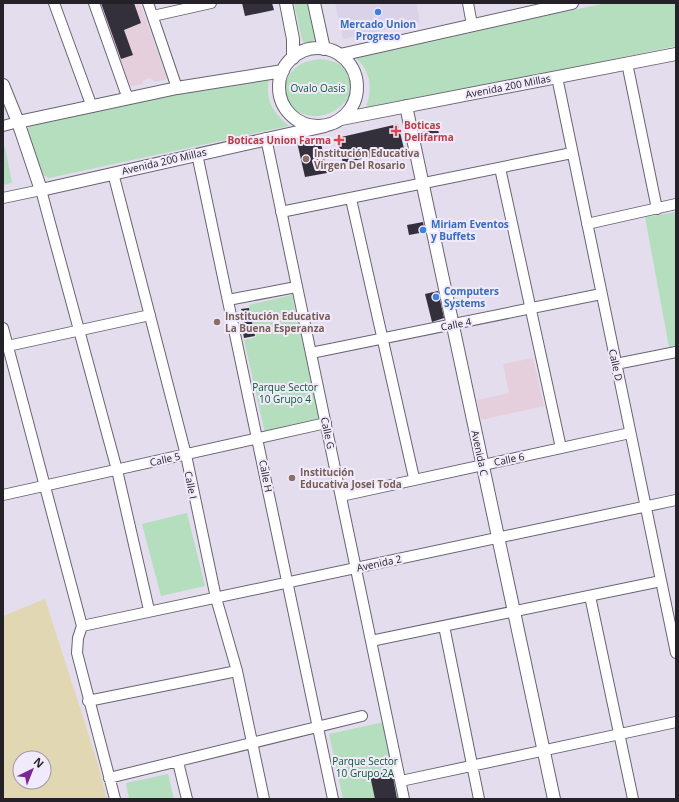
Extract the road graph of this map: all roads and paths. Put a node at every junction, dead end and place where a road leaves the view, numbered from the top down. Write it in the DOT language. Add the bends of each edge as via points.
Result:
graph roads {
  1 [pos="54,3"];
  2 [pos="94,3"];
  3 [pos="148,3"];
  4 [pos="211,3"];
  5 [pos="286,3"];
  6 [pos="314,3"];
  7 [pos="468,3"];
  8 [pos="572,3"];
  9 [pos="547,5"];
  10 [pos="153,16"];
  11 [pos="472,25"];
  12 [pos="324,49"];
  13 [pos="676,54"];
  14 [pos="340,55"];
  15 [pos="293,58"];
  16 [pos="627,63"];
  17 [pos="283,72"];
  18 [pos="557,77"];
  19 [pos="3,85"];
  20 [pos="177,88"];
  21 [pos="128,99"];
  22 [pos="406,106"];
  23 [pos="3,107"];
  24 [pos="92,107"];
  25 [pos="341,119"];
  26 [pos="18,122"];
  27 [pos="3,126"];
  28 [pos="325,126"];
  29 [pos="266,138"];
  30 [pos="572,153"];
  31 [pos="197,154"];
  32 [pos="500,168"];
  33 [pos="112,173"];
  34 [pos="422,184"];
  35 [pos="41,190"];
  36 [pos="3,198"];
  37 [pos="351,199"];
  38 [pos="676,204"];
  39 [pos="657,209"];
  40 [pos="281,212"];
  41 [pos="587,224"];
  42 [pos="296,287"];
  43 [pos="602,294"];
  44 [pos="228,300"];
  45 [pos="530,309"];
  46 [pos="150,315"];
  47 [pos="452,325"];
  48 [pos="3,328"];
  49 [pos="80,331"];
  50 [pos="382,338"];
  51 [pos="5,346"];
  52 [pos="676,352"];
  53 [pos="311,353"];
  54 [pos="616,364"];
  55 [pos="326,423"];
  56 [pos="630,433"];
  57 [pos="258,437"];
  58 [pos="560,448"];
  59 [pos="186,455"];
  60 [pos="482,465"];
  61 [pos="117,470"];
  62 [pos="414,478"];
  63 [pos="46,486"];
  64 [pos="3,495"];
  65 [pos="341,496"];
  66 [pos="676,500"];
  67 [pos="646,506"];
  68 [pos="498,538"];
  69 [pos="356,568"];
  70 [pos="661,581"];
  71 [pos="287,582"];
  72 [pos="590,596"];
  73 [pos="216,598"];
  74 [pos="149,610"];
  75 [pos="514,612"];
  76 [pos="82,626"];
  77 [pos="444,626"];
  78 [pos="371,641"];
  79 [pos="676,652"];
  80 [pos="237,671"];
  81 [pos="88,701"];
  82 [pos="362,716"];
  83 [pos="676,722"];
  84 [pos="318,728"];
  85 [pos="619,734"];
  86 [pos="253,744"];
  87 [pos="543,750"];
  88 [pos="178,762"];
  89 [pos="471,766"];
  90 [pos="109,778"];
  91 [pos="401,781"];
  92 [pos="115,799"];
  93 [pos="187,799"];
  94 [pos="264,799"];
  95 [pos="333,799"];
  96 [pos="404,799"];
  97 [pos="478,799"];
  98 [pos="554,799"];
  99 [pos="633,799"];
  1 -- 24 [label="street"];
  2 -- 21 [label="street"];
  3 -- 10 [label="street"];
  4 -- 10 [label="street"];
  5 -- 15 [label="street" via="293,39"];
  6 -- 12 [label="street"];
  7 -- 11 [label="street"];
  8 -- 9 [label="street"];
  9 -- 11 [label="street"];
  10 -- 20 [label="street"];
  11 -- 14 [label="street"];
  12 -- 14 [label="street"];
  12 -- 15 [label="street" via="307,50"];
  13 -- 16 [label="street, Avenida 200 Millas"];
  14 -- 25 [label="street" via="351,67 357,87 352,107"];
  15 -- 17 [label="street"];
  16 -- 18 [label="street, Avenida 200 Millas"];
  16 -- 39 [label="street"];
  17 -- 20 [label="street"];
  17 -- 28 [label="street" via="280,88 283,104 288,111 301,122"];
  18 -- 22 [label="street, Avenida 200 Millas"];
  18 -- 30 [label="street, Calle D"];
  19 -- 26 [label="street"];
  20 -- 21 [label="street"];
  21 -- 24 [label="street"];
  22 -- 25 [label="street, Avenida 200 Millas"];
  22 -- 34 [label="street, Avenida C"];
  23 -- 26 [label="street" via="13,120"];
  24 -- 26 [label="street"];
  25 -- 28 [label="street"];
  26 -- 27 [label="street"];
  26 -- 35 [label="street"];
  28 -- 29 [label="street, Avenida 200 Millas"];
  29 -- 31 [label="street, Avenida 200 Millas"];
  29 -- 40 [label="street, Calle G"];
  30 -- 32 [label="street"];
  30 -- 41 [label="street, Calle D"];
  31 -- 33 [label="street, Avenida 200 Millas"];
  31 -- 44 [label="street, Calle H"];
  32 -- 34 [label="street"];
  32 -- 45 [label="street"];
  33 -- 35 [label="street, Avenida 200 Millas"];
  33 -- 46 [label="street, Calle I"];
  34 -- 37 [label="street"];
  34 -- 47 [label="street, Avenida C"];
  35 -- 36 [label="street, Avenida 200 Millas"];
  35 -- 49 [label="street"];
  37 -- 40 [label="street"];
  37 -- 50 [label="street"];
  38 -- 39 [label="street"];
  39 -- 41 [label="street"];
  40 -- 42 [label="street, Calle G"];
  41 -- 43 [label="street, Calle D"];
  42 -- 44 [label="street"];
  42 -- 53 [label="street, Calle G"];
  43 -- 45 [label="street, Calle 4"];
  43 -- 54 [label="street, Calle D"];
  44 -- 57 [label="street, Calle H"];
  45 -- 47 [label="street, Calle 4"];
  45 -- 58 [label="street"];
  46 -- 49 [label="street"];
  46 -- 59 [label="street, Calle I"];
  47 -- 50 [label="street, Calle 4"];
  47 -- 60 [label="street, Avenida C"];
  48 -- 51 [label="street"];
  49 -- 51 [label="street"];
  49 -- 61 [label="street"];
  50 -- 53 [label="street, Calle 4"];
  50 -- 62 [label="street"];
  51 -- 63 [label="street"];
  52 -- 54 [label="street"];
  53 -- 55 [label="street, Calle G"];
  54 -- 56 [label="street, Calle D"];
  55 -- 57 [label="street, Calle 5"];
  55 -- 65 [label="street, Calle G"];
  56 -- 58 [label="street, Calle 6"];
  56 -- 67 [label="street, Calle D"];
  57 -- 59 [label="street, Calle 5"];
  57 -- 71 [label="street, Calle H"];
  58 -- 60 [label="street, Calle 6"];
  59 -- 61 [label="street, Calle 5"];
  59 -- 73 [label="street, Calle I"];
  60 -- 62 [label="street, Calle 6"];
  60 -- 68 [label="street, Avenida C"];
  61 -- 63 [label="street, Calle 5"];
  61 -- 74 [label="street"];
  62 -- 65 [label="street, Calle 6"];
  63 -- 64 [label="street, Calle 5"];
  63 -- 76 [label="street"];
  65 -- 69 [label="street, Calle G"];
  66 -- 67 [label="street, Avenida 2"];
  67 -- 68 [label="street, Avenida 2"];
  67 -- 70 [label="street, Calle D"];
  68 -- 69 [label="street, Avenida 2"];
  68 -- 75 [label="street, Avenida C"];
  69 -- 71 [label="street, Avenida 2"];
  69 -- 78 [label="street, Calle G"];
  70 -- 72 [label="street"];
  70 -- 79 [label="street, Calle D"];
  71 -- 73 [label="street, Avenida 2"];
  71 -- 84 [label="street, Calle H"];
  72 -- 75 [label="street"];
  72 -- 85 [label="street"];
  73 -- 74 [label="street, Avenida 2"];
  73 -- 80 [label="street, Calle I"];
  74 -- 76 [label="street, Avenida 2"];
  75 -- 77 [label="street"];
  75 -- 87 [label="street, Avenida C"];
  76 -- 81 [label="street" via="77,653"];
  77 -- 78 [label="street"];
  77 -- 89 [label="street"];
  78 -- 91 [label="street, Calle G"];
  80 -- 81 [label="street"];
  80 -- 86 [label="street, Calle I"];
  81 -- 90 [label="street"];
  82 -- 84 [label="street"];
  83 -- 85 [label="street"];
  84 -- 86 [label="street"];
  84 -- 95 [label="street, Calle H"];
  85 -- 87 [label="street"];
  85 -- 99 [label="street"];
  86 -- 88 [label="street"];
  86 -- 94 [label="street, Calle I"];
  87 -- 89 [label="street"];
  87 -- 98 [label="street, Avenida C"];
  88 -- 90 [label="street"];
  88 -- 93 [label="street"];
  89 -- 91 [label="street"];
  89 -- 97 [label="street"];
  90 -- 92 [label="street"];
  91 -- 96 [label="street, Calle G"];
}
